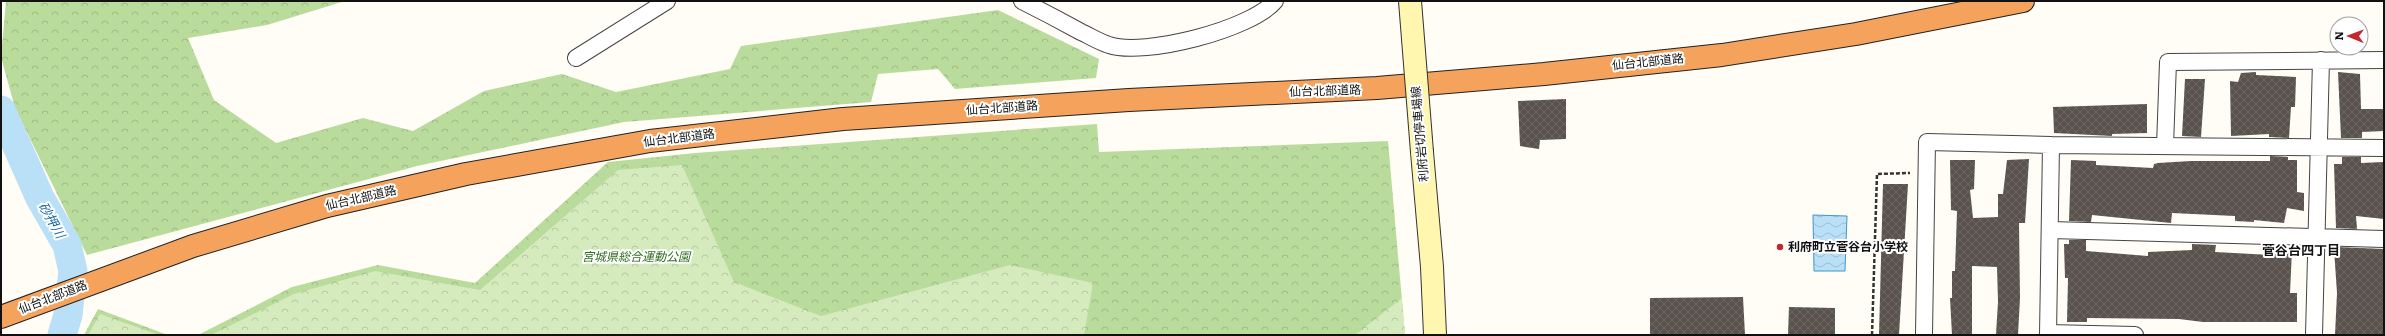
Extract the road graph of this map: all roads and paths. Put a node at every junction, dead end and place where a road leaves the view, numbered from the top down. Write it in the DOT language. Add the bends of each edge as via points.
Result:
graph roads {
  1 [pos="667,1"];
  2 [pos="1022,1"];
  3 [pos="1275,1"];
  4 [pos="1410,1"];
  5 [pos="2022,1"];
  6 [pos="576,58"];
  7 [pos="2321,60"];
  8 [pos="2384,60"];
  9 [pos="2051,145"];
  10 [pos="2165,146"];
  11 [pos="2318,147"];
  12 [pos="2384,148"];
  13 [pos="1927,173"];
  14 [pos="2050,230"];
  15 [pos="2316,237"];
  16 [pos="2384,239"];
  17 [pos="1432,267"];
  18 [pos="1,317"];
  19 [pos="2048,334"];
  20 [pos="1434,335"];
  21 [pos="1446,335"];
  22 [pos="1872,335"];
  23 [pos="1924,335"];
  24 [pos="2135,335"];
  25 [pos="2314,335"];
  1 -- 6 [label="street"];
  2 -- 3 [label="street" via="1108,45 1131,49 1157,47 1224,30 1269,8"];
  4 -- 17 [label="main road, 利府岩切停車場線, bridge"];
  5 -- 18 [label="highway, 仙台北部道路" via="1856,34 1722,55 1377,88 843,119 650,141 474,172 327,206 136,265"];
  7 -- 8 [label="street"];
  7 -- 10 [label="street" via="2168,62"];
  7 -- 11 [label="street"];
  9 -- 10 [label="street"];
  9 -- 13 [label="street" via="1927,142"];
  9 -- 14 [label="street"];
  10 -- 11 [label="street"];
  11 -- 12 [label="street"];
  11 -- 15 [label="street"];
  13 -- 22 [label="path" via="1876,174"];
  13 -- 23 [label="street"];
  14 -- 15 [label="street"];
  14 -- 19 [label="street"];
  15 -- 16 [label="street"];
  15 -- 25 [label="street"];
  17 -- 20 [label="main road, 利府岩切停車場線"];
  17 -- 21 [label="main road, 利府岩切停車場線"];
  19 -- 24 [label="street"];
}
